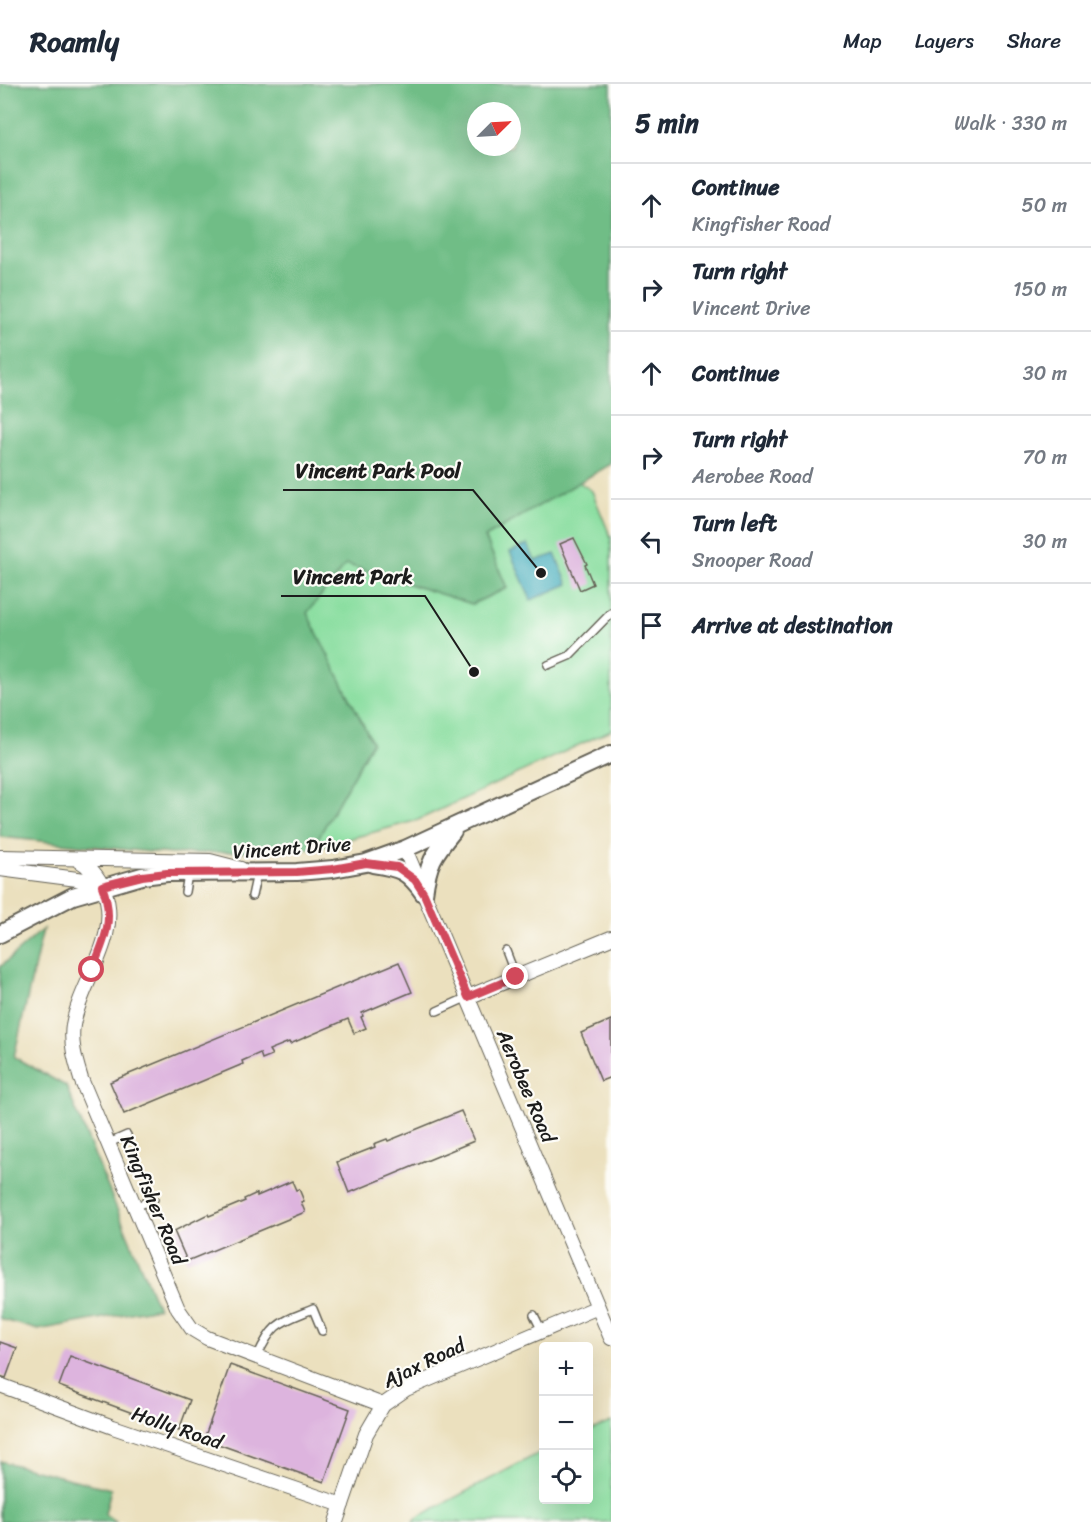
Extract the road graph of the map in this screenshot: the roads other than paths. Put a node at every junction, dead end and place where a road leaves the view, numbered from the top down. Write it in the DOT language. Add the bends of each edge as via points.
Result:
graph roads {
  1 [pos="611,613"];
  2 [pos="548,666"];
  3 [pos="611,754"];
  4 [pos="456,827"];
  5 [pos="405,849"];
  6 [pos="0,856"];
  7 [pos="77,859"];
  8 [pos="366,863"];
  9 [pos="0,869"];
  10 [pos="188,873"];
  11 [pos="257,873"];
  12 [pos="102,886"];
  13 [pos="185,892"];
  14 [pos="424,894"];
  15 [pos="252,896"];
  16 [pos="0,934"];
  17 [pos="611,938"];
  18 [pos="506,951"];
  19 [pos="516,977"];
  20 [pos="468,997"];
  21 [pos="437,1011"];
  22 [pos="127,1135"];
  23 [pos="109,1143"];
  24 [pos="153,1199"];
  25 [pos="135,1207"];
  26 [pos="598,1307"];
  27 [pos="534,1315"];
  28 [pos="322,1331"];
  29 [pos="542,1331"];
  30 [pos="611,1338"];
  31 [pos="257,1357"];
  32 [pos="0,1386"];
  33 [pos="382,1405"];
  34 [pos="342,1505"];
  35 [pos="336,1522"];
  1 -- 2 [label="lane" via="569,656"];
  3 -- 4 [label="street, Vincent Drive"];
  4 -- 5 [label="street, Vincent Drive"];
  4 -- 14 [label="street" via="433,855"];
  5 -- 8 [label="street, Vincent Drive"];
  5 -- 14 [label="street, Aerobee Road"];
  6 -- 7 [label="street"];
  7 -- 11 [label="street" via="210,861"];
  7 -- 12 [label="street, Kingfisher Road"];
  8 -- 11 [label="street, Vincent Drive"];
  8 -- 14 [label="street" via="397,867 415,880"];
  9 -- 12 [label="street" via="85,880"];
  10 -- 11 [label="street, Vincent Drive"];
  10 -- 12 [label="street, Vincent Drive" via="142,876"];
  10 -- 13 [label="lane"];
  11 -- 15 [label="lane"];
  12 -- 16 [label="street, Vincent Drive" via="51,906"];
  12 -- 23 [label="street, Kingfisher Road" via="109,902 107,934 78,1007 73,1051 81,1080"];
  14 -- 20 [label="street, Aerobee Road"];
  17 -- 19 [label="street"];
  18 -- 19 [label="lane"];
  19 -- 20 [label="street"];
  20 -- 21 [label="lane"];
  20 -- 26 [label="street, Aerobee Road"];
  22 -- 23 [label="lane"];
  23 -- 25 [label="street, Kingfisher Road"];
  24 -- 25 [label="lane"];
  25 -- 31 [label="street, Kingfisher Road" via="184,1320 207,1338"];
  26 -- 29 [label="street, Ajax Road"];
  26 -- 30 [label="street, Aerobee Road"];
  27 -- 29 [label="lane"];
  28 -- 31 [label="lane" via="313,1309 271,1330"];
  29 -- 33 [label="street, Ajax Road" via="406,1389"];
  31 -- 33 [label="street, Kingfisher Road"];
  32 -- 34 [label="street, Holly Road"];
  33 -- 34 [label="street, Ajax Road" via="366,1434"];
  34 -- 35 [label="street, Ajax Road"];
}
